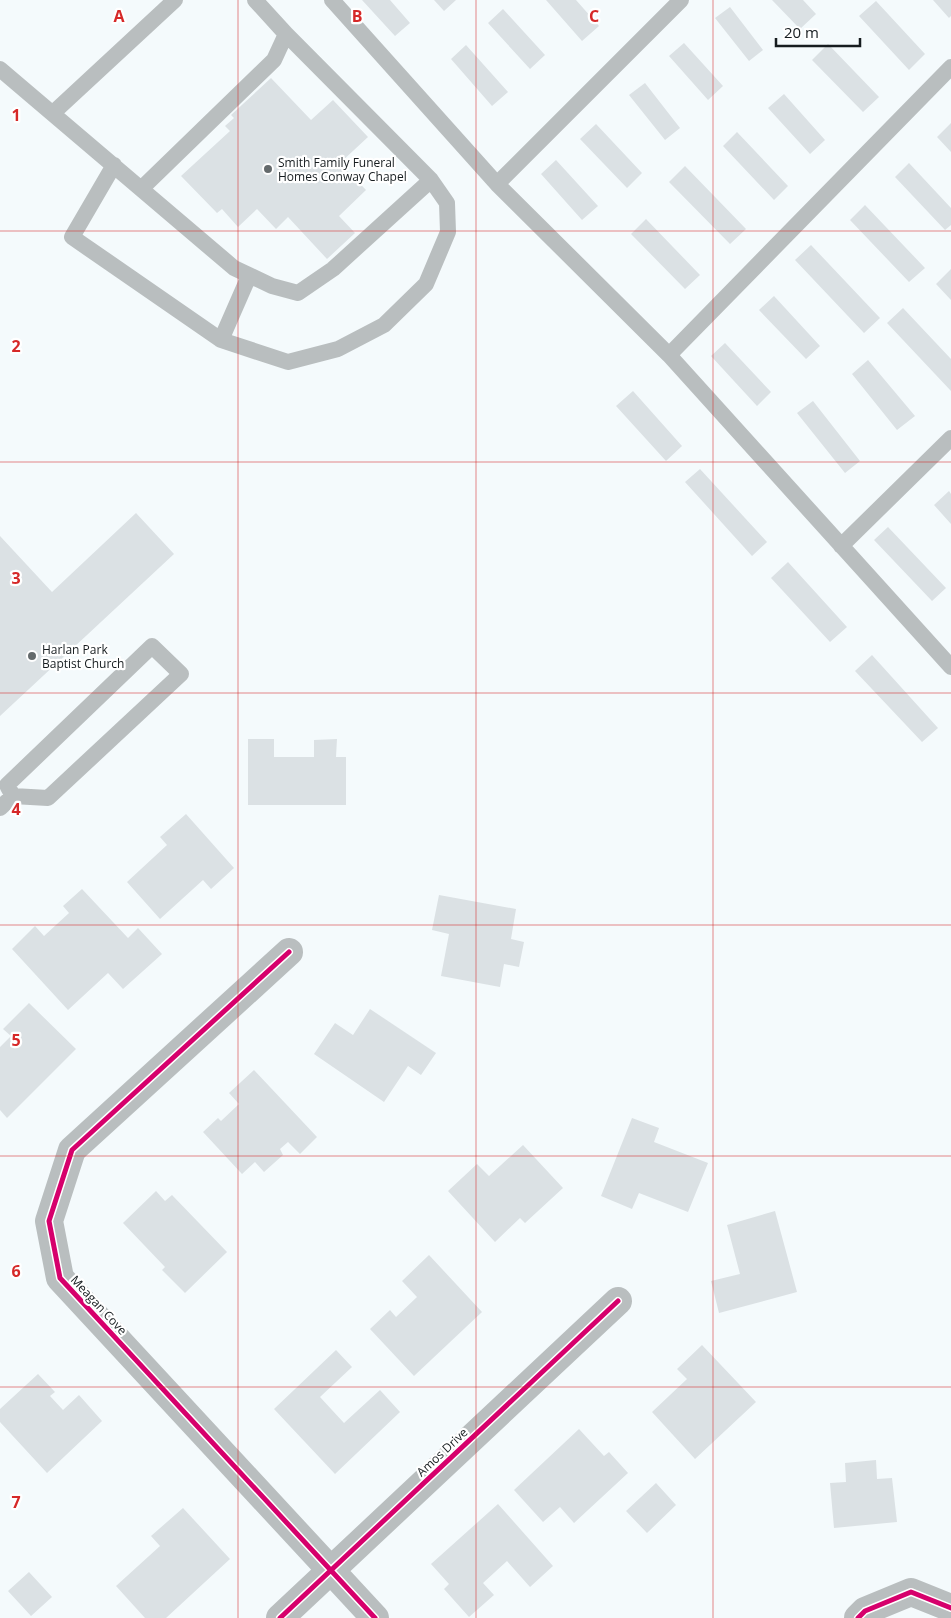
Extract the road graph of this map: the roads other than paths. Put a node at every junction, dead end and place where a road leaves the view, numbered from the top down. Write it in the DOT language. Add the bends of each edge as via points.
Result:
graph roads {
  1 [pos="175,0"];
  2 [pos="255,0"];
  3 [pos="332,0"];
  4 [pos="680,0"];
  5 [pos="286,34"];
  6 [pos="951,67"];
  7 [pos="0,69"];
  8 [pos="53,113"];
  9 [pos="114,165"];
  10 [pos="431,180"];
  11 [pos="497,184"];
  12 [pos="142,188"];
  13 [pos="250,276"];
  14 [pos="221,340"];
  15 [pos="669,355"];
  16 [pos="951,438"];
  17 [pos="841,546"];
  18 [pos="951,667"];
  19 [pos="7,786"];
  20 [pos="0,808"];
  21 [pos="289,952"];
  22 [pos="618,1301"];
  23 [pos="330,1571"];
  24 [pos="951,1608"];
  25 [pos="280,1618"];
  26 [pos="375,1618"];
  27 [pos="858,1618"];
  1 -- 8 [label="lane"];
  2 -- 5 [label="lane"];
  3 -- 11 [label="lane"];
  4 -- 11 [label="lane"];
  5 -- 10 [label="lane"];
  5 -- 12 [label="lane" via="274,60"];
  6 -- 15 [label="lane"];
  7 -- 8 [label="lane"];
  8 -- 9 [label="lane"];
  9 -- 12 [label="lane"];
  9 -- 14 [label="lane" via="72,237"];
  10 -- 13 [label="lane" via="333,270 298,293"];
  10 -- 14 [label="lane" via="447,203 448,232 426,284 384,326 338,349 288,362"];
  11 -- 15 [label="lane"];
  12 -- 13 [label="lane" via="234,268"];
  13 -- 14 [label="lane"];
  15 -- 17 [label="lane"];
  16 -- 17 [label="lane"];
  17 -- 18 [label="lane"];
  19 -- 19 [label="lane" via="48,798 181,674 152,646"];
  19 -- 20 [label="lane"];
  21 -- 23 [label="street, Meagan Cove" via="72,1150 49,1221 60,1278"];
  22 -- 23 [label="street, Amos Drive"];
  23 -- 25 [label="street, Amos Drive"];
  23 -- 26 [label="street, Meagan Cove"];
  24 -- 27 [label="street" via="911,1592 865,1611"];
}
